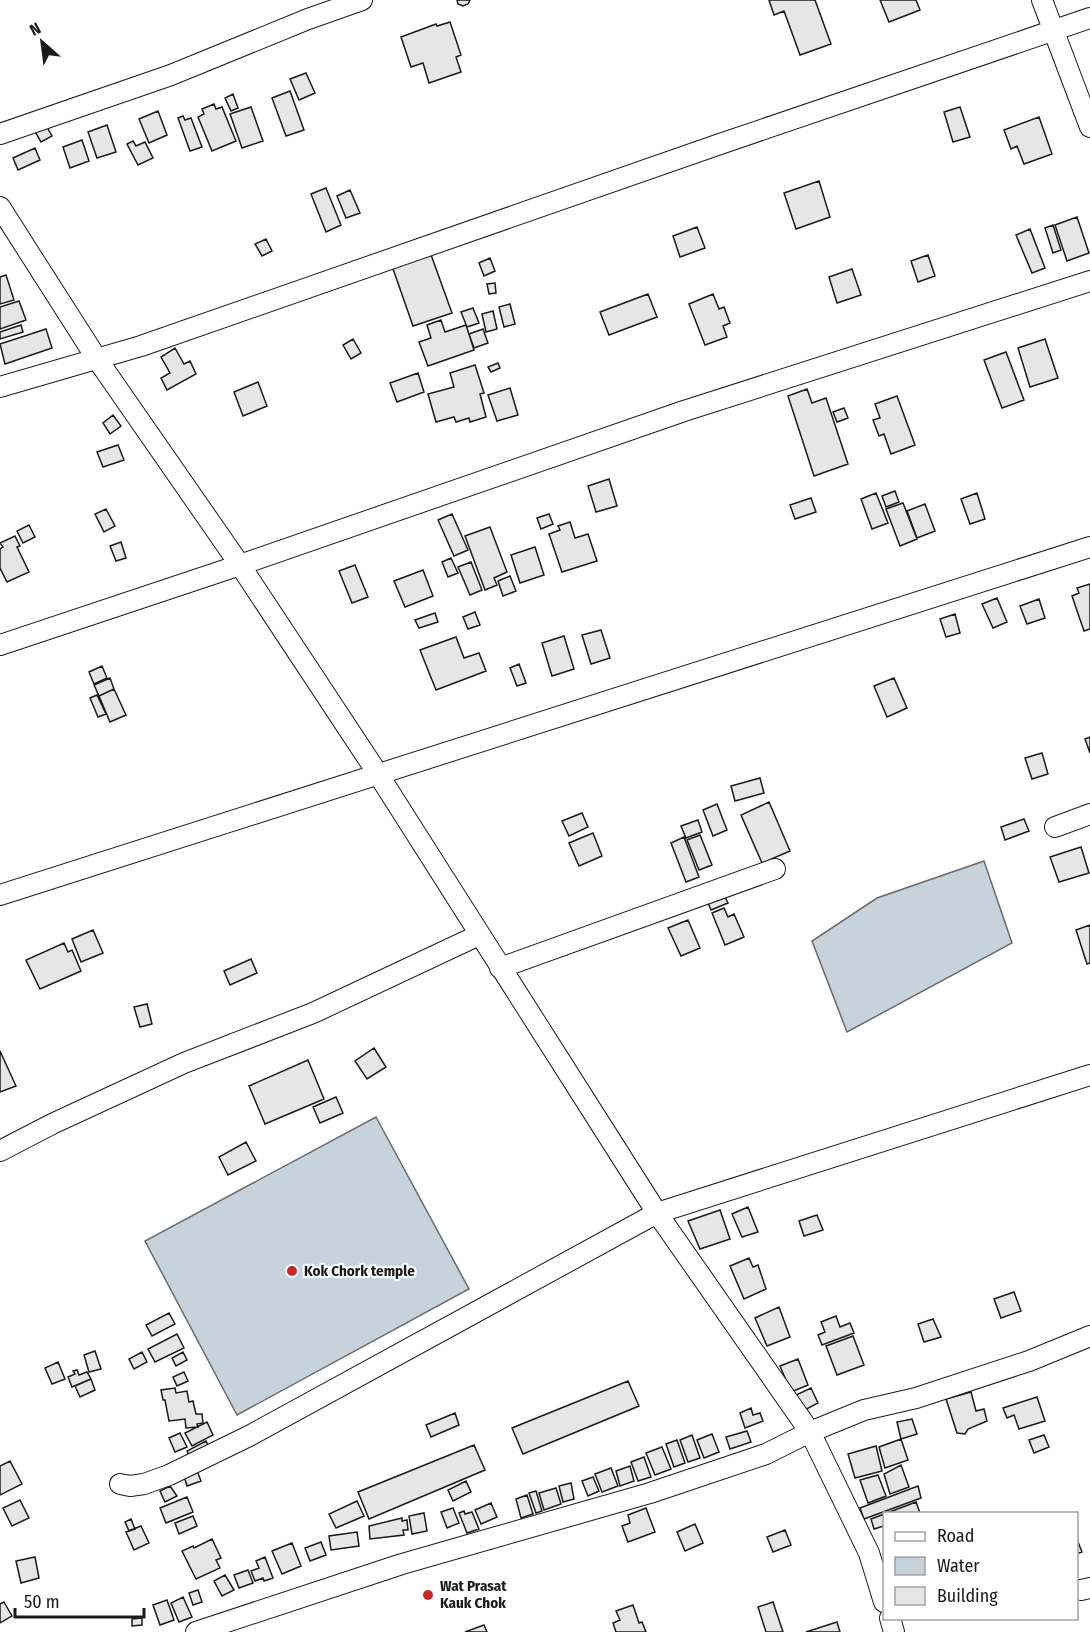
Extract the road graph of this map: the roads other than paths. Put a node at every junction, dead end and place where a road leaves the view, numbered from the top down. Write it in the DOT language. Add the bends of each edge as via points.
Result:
graph roads {
  1 [pos="362,0"];
  2 [pos="1041,0"];
  3 [pos="1090,18"];
  4 [pos="1053,29"];
  5 [pos="1090,127"];
  6 [pos="0,134"];
  7 [pos="0,207"];
  8 [pos="1090,280"];
  9 [pos="97,359"];
  10 [pos="0,387"];
  11 [pos="1090,547"];
  12 [pos="240,565"];
  13 [pos="0,645"];
  14 [pos="378,774"];
  15 [pos="1090,814"];
  16 [pos="1055,827"];
  17 [pos="776,869"];
  18 [pos="0,895"];
  19 [pos="478,935"];
  20 [pos="500,968"];
  21 [pos="1090,1075"];
  22 [pos="0,1151"];
  23 [pos="645,1219"];
  24 [pos="1090,1336"];
  25 [pos="810,1432"];
  26 [pos="120,1484"];
  27 [pos="883,1596"];
  28 [pos="196,1632"];
  1 -- 6 [label="street" via="171,75"];
  2 -- 4 [label="street"];
  3 -- 4 [label="street"];
  4 -- 5 [label="street"];
  4 -- 9 [label="street"];
  7 -- 9 [label="street"];
  8 -- 12 [label="street" via="684,411"];
  9 -- 10 [label="street"];
  9 -- 12 [label="street"];
  11 -- 14 [label="street"];
  12 -- 13 [label="street"];
  12 -- 14 [label="street"];
  14 -- 18 [label="street"];
  14 -- 19 [label="street"];
  15 -- 16 [label="street"];
  17 -- 20 [label="street"];
  19 -- 20 [label="street"];
  19 -- 22 [label="street" via="313,1013 184,1063"];
  20 -- 23 [label="street"];
  21 -- 23 [label="street"];
  23 -- 25 [label="street"];
  23 -- 26 [label="street" via="249,1436 161,1478 144,1484"];
  24 -- 25 [label="street" via="1029,1361 916,1398 864,1410"];
  25 -- 27 [label="street" via="868,1553"];
  25 -- 28 [label="street" via="766,1454 650,1493 392,1567"];
}
